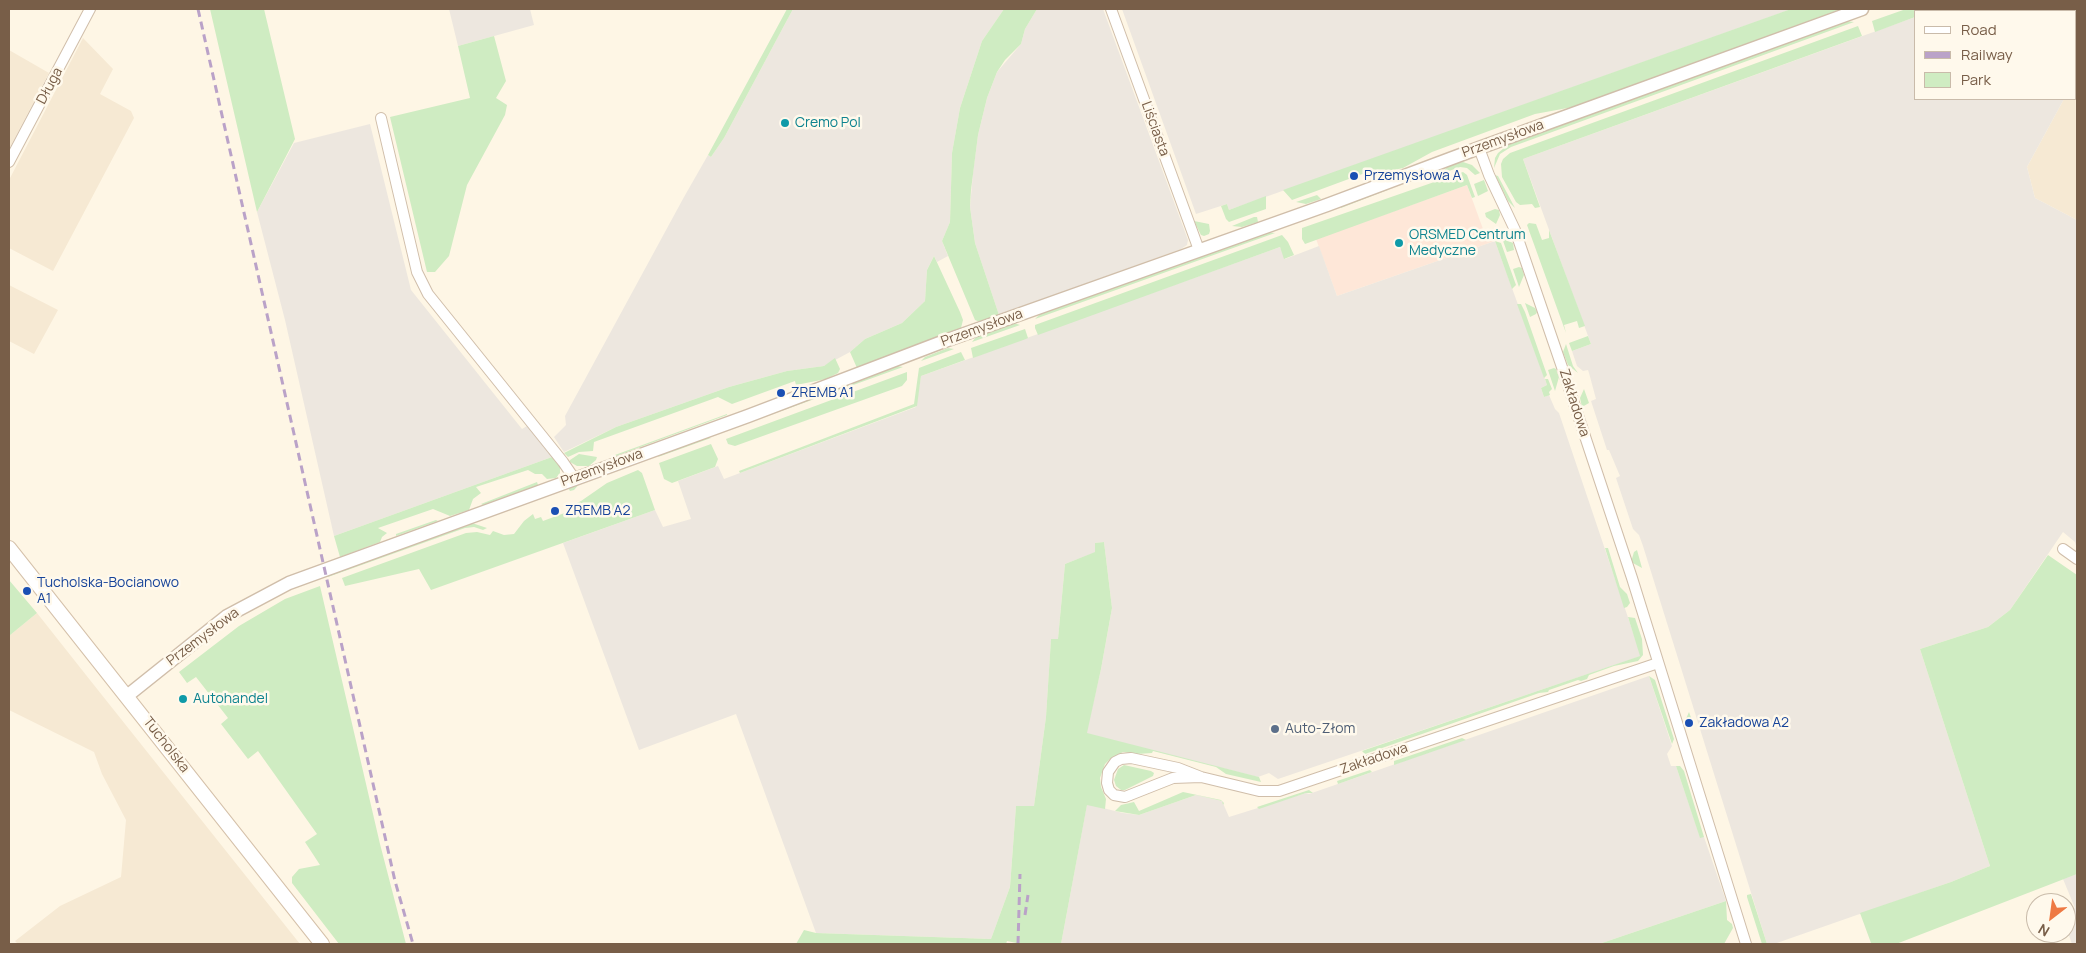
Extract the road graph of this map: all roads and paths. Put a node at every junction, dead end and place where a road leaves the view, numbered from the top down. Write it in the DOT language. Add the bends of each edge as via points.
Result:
graph roads {
  1 [pos="90,9"];
  2 [pos="1111,9"];
  3 [pos="1862,9"];
  4 [pos="381,118"];
  5 [pos="1479,148"];
  6 [pos="9,162"];
  7 [pos="1199,250"];
  8 [pos="574,478"];
  9 [pos="9,548"];
  10 [pos="2063,549"];
  11 [pos="2077,559"];
  12 [pos="1658,663"];
  13 [pos="127,696"];
  14 [pos="1201,776"];
  15 [pos="322,944"];
  16 [pos="1746,944"];
  1 -- 6 [label="street, Długa"];
  2 -- 7 [label="street, Liściasta"];
  3 -- 5 [label="street, Przemysłowa"];
  4 -- 8 [label="street" via="417,272 428,294"];
  5 -- 7 [label="street, Przemysłowa"];
  5 -- 12 [label="street, Zakładowa" via="1526,260"];
  7 -- 8 [label="street, Przemysłowa"];
  8 -- 13 [label="street, Przemysłowa" via="259,597 216,624"];
  9 -- 13 [label="main road, Tucholska"];
  10 -- 11 [label="street"];
  12 -- 14 [label="street, Zakładowa" via="1282,790 1263,792"];
  12 -- 16 [label="street, Zakładowa"];
  13 -- 15 [label="main road, Tucholska"];
  14 -- 14 [label="street" via="1178,768 1124,758 1113,764 1107,783 1109,790 1125,798 1173,778"];
}
